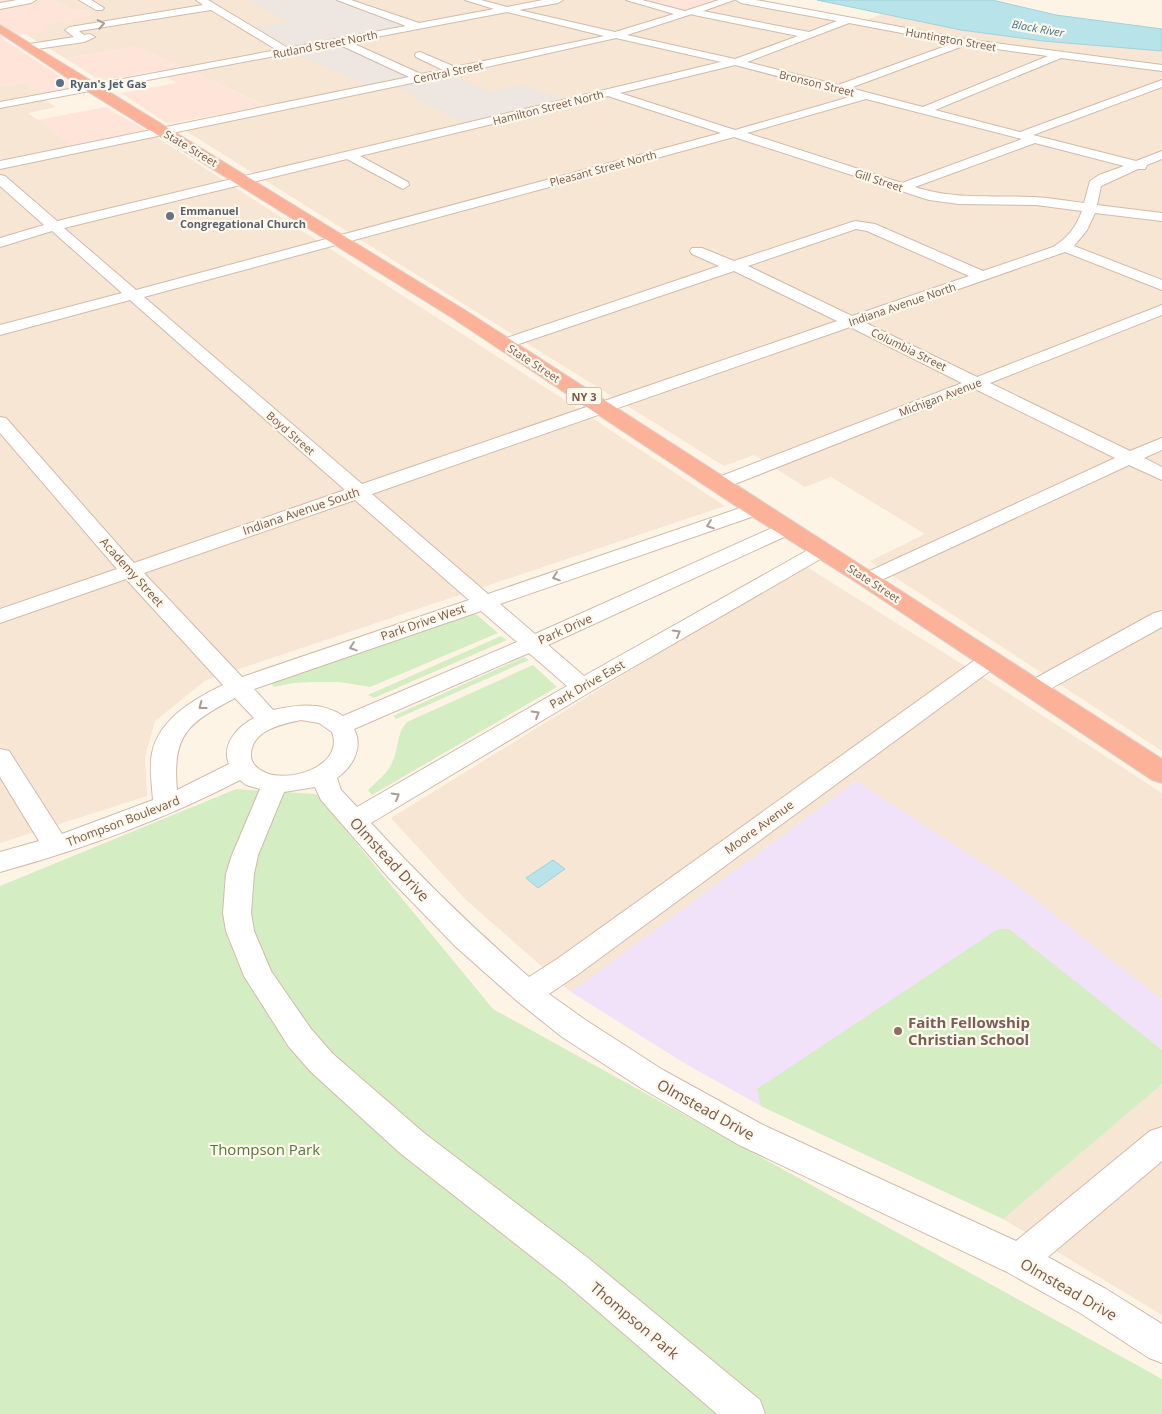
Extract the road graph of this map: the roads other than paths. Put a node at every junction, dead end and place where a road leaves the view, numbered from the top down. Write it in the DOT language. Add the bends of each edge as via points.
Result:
graph roads {
  1 [pos="31,0"];
  2 [pos="84,0"];
  3 [pos="201,0"];
  4 [pos="342,0"];
  5 [pos="470,0"];
  6 [pos="558,0"];
  7 [pos="631,0"];
  8 [pos="729,0"];
  9 [pos="741,0"];
  10 [pos="0,6"];
  11 [pos="212,7"];
  12 [pos="99,8"];
  13 [pos="508,10"];
  14 [pos="689,13"];
  15 [pos="848,20"];
  16 [pos="419,26"];
  17 [pos="0,28"];
  18 [pos="810,35"];
  19 [pos="103,36"];
  20 [pos="618,36"];
  21 [pos="84,38"];
  22 [pos="339,41"];
  23 [pos="965,42"];
  24 [pos="30,48"];
  25 [pos="286,51"];
  26 [pos="420,55"];
  27 [pos="1059,55"];
  28 [pos="734,62"];
  29 [pos="1162,68"];
  30 [pos="455,71"];
  31 [pos="420,78"];
  32 [pos="1162,83"];
  33 [pos="92,88"];
  34 [pos="838,89"];
  35 [pos="606,92"];
  36 [pos="864,96"];
  37 [pos="0,105"];
  38 [pos="924,110"];
  39 [pos="163,131"];
  40 [pos="731,133"];
  41 [pos="1022,135"];
  42 [pos="1037,138"];
  43 [pos="1162,154"];
  44 [pos="349,155"];
  45 [pos="0,165"];
  46 [pos="1136,165"];
  47 [pos="1154,170"];
  48 [pos="0,179"];
  49 [pos="243,180"];
  50 [pos="403,185"];
  51 [pos="903,187"];
  52 [pos="1090,208"];
  53 [pos="1162,216"];
  54 [pos="54,226"];
  55 [pos="342,240"];
  56 [pos="0,243"];
  57 [pos="1065,247"];
  58 [pos="697,251"];
  59 [pos="735,266"];
  60 [pos="982,276"];
  61 [pos="1162,285"];
  62 [pos="133,295"];
  63 [pos="1162,310"];
  64 [pos="852,321"];
  65 [pos="0,330"];
  66 [pos="504,344"];
  67 [pos="977,383"];
  68 [pos="603,408"];
  69 [pos="0,422"];
  70 [pos="1162,443"];
  71 [pos="1129,458"];
  72 [pos="1162,474"];
  73 [pos="718,484"];
  74 [pos="358,491"];
  75 [pos="756,509"];
  76 [pos="788,528"];
  77 [pos="822,550"];
  78 [pos="130,570"];
  79 [pos="868,579"];
  80 [pos="483,602"];
  81 [pos="0,616"];
  82 [pos="1162,618"];
  83 [pos="531,644"];
  84 [pos="990,660"];
  85 [pos="237,687"];
  86 [pos="582,687"];
  87 [pos="1033,688"];
  88 [pos="268,719"];
  89 [pos="340,726"];
  90 [pos="0,757"];
  91 [pos="242,768"];
  92 [pos="1162,773"];
  93 [pos="323,775"];
  94 [pos="275,784"];
  95 [pos="166,805"];
  96 [pos="354,821"];
  97 [pos="56,847"];
  98 [pos="0,862"];
  99 [pos="527,993"];
  100 [pos="1162,1141"];
  101 [pos="1019,1260"];
  102 [pos="1162,1345"];
  103 [pos="746,1414"];
  1 -- 10 [label="street"];
  2 -- 12 [label="street"];
  3 -- 11 [label="street"];
  4 -- 16 [label="street"];
  5 -- 13 [label="street, Bronson Street"];
  6 -- 13 [label="street, Rutland Street North"];
  7 -- 14 [label="street"];
  8 -- 14 [label="street, Central Street"];
  9 -- 15 [label="street, Huntington Street"];
  21 -- 11 [label="street, one-way" via="70,30"];
  11 -- 25 [label="street"];
  13 -- 16 [label="street, Rutland Street North"];
  13 -- 20 [label="street, Bronson Street"];
  14 -- 18 [label="street"];
  14 -- 20 [label="street, Central Street"];
  15 -- 18 [label="street, Hamilton Street North"];
  15 -- 23 [label="street, Huntington Street"];
  16 -- 22 [label="street, Rutland Street North"];
  17 -- 24 [label="highway, State Street / NY 3"];
  18 -- 28 [label="street, Hamilton Street North"];
  19 -- 21 [label="street"];
  20 -- 28 [label="street, Bronson Street"];
  20 -- 30 [label="street, Central Street"];
  21 -- 24 [label="street"];
  22 -- 25 [label="street, Rutland Street North"];
  22 -- 31 [label="street"];
  23 -- 27 [label="street, Huntington Street"];
  23 -- 34 [label="street"];
  24 -- 33 [label="highway, State Street / NY 3"];
  25 -- 33 [label="street, Rutland Street North"];
  26 -- 30 [label="street"];
  27 -- 29 [label="street, Huntington Street"];
  27 -- 38 [label="street"];
  28 -- 34 [label="street, Bronson Street"];
  28 -- 35 [label="street, Hamilton Street North"];
  30 -- 31 [label="street, Central Street"];
  31 -- 39 [label="street, Central Street"];
  32 -- 41 [label="street"];
  33 -- 37 [label="street"];
  33 -- 39 [label="highway, State Street / NY 3"];
  34 -- 36 [label="street, Bronson Street"];
  35 -- 40 [label="street, Gill Street"];
  35 -- 44 [label="street, Hamilton Street North"];
  36 -- 38 [label="street, Bronson Street"];
  36 -- 40 [label="street, Pleasant Street North"];
  38 -- 41 [label="street, Bronson Street"];
  39 -- 45 [label="street, Central Street"];
  39 -- 49 [label="highway, State Street / NY 3"];
  40 -- 51 [label="street, Gill Street"];
  40 -- 55 [label="street, Pleasant Street North"];
  41 -- 42 [label="street, Bronson Street"];
  42 -- 46 [label="street, Bronson Street"];
  42 -- 51 [label="street"];
  43 -- 46 [label="street"];
  44 -- 49 [label="street, Hamilton Street North"];
  44 -- 50 [label="street"];
  46 -- 47 [label="street, Bronson Street"];
  46 -- 52 [label="street" via="1095,184"];
  48 -- 54 [label="street, Boyd Street"];
  49 -- 54 [label="street, Hamilton Street North"];
  49 -- 55 [label="highway, State Street / NY 3"];
  51 -- 52 [label="street, Gill Street" via="947,199 1021,200"];
  52 -- 53 [label="street, Gill Street"];
  52 -- 57 [label="street" via="1086,221"];
  54 -- 56 [label="street, Hamilton Street North"];
  54 -- 62 [label="street, Boyd Street"];
  55 -- 62 [label="street, Pleasant Street North"];
  55 -- 66 [label="highway, State Street / NY 3"];
  57 -- 60 [label="street, Indiana Avenue North"];
  57 -- 61 [label="street"];
  58 -- 59 [label="street, Columbia Street"];
  59 -- 60 [label="street" via="859,225"];
  59 -- 64 [label="street, Columbia Street"];
  59 -- 66 [label="street"];
  60 -- 64 [label="street, Indiana Avenue North"];
  62 -- 65 [label="street, Pleasant Street North"];
  62 -- 74 [label="street, Boyd Street"];
  63 -- 67 [label="street, Michigan Avenue"];
  64 -- 67 [label="street, Columbia Street"];
  64 -- 68 [label="street, Indiana Avenue North"];
  66 -- 68 [label="highway, State Street / NY 3"];
  67 -- 71 [label="street, Columbia Street"];
  67 -- 73 [label="street, Michigan Avenue"];
  68 -- 73 [label="highway, State Street / NY 3"];
  68 -- 74 [label="street, Indiana Avenue South"];
  69 -- 78 [label="street, Academy Street"];
  70 -- 71 [label="street"];
  71 -- 72 [label="street, Columbia Street"];
  71 -- 79 [label="street"];
  73 -- 75 [label="highway, State Street / NY 3"];
  74 -- 78 [label="street, Indiana Avenue South"];
  74 -- 80 [label="street, Boyd Street"];
  75 -- 76 [label="highway, State Street / NY 3"];
  75 -- 80 [label="street, Park Drive West, one-way"];
  76 -- 77 [label="highway, State Street / NY 3"];
  76 -- 83 [label="street, Park Drive"];
  77 -- 79 [label="highway, State Street / NY 3"];
  86 -- 77 [label="street, Park Drive East, one-way"];
  78 -- 81 [label="street, Indiana Avenue South"];
  78 -- 85 [label="street, Academy Street"];
  79 -- 84 [label="highway, State Street / NY 3"];
  80 -- 83 [label="street, Boyd Street"];
  80 -- 85 [label="street, Park Drive West, one-way"];
  82 -- 87 [label="street"];
  83 -- 86 [label="street, Boyd Street"];
  83 -- 89 [label="street, Park Drive"];
  84 -- 87 [label="highway, State Street / NY 3"];
  84 -- 99 [label="street, Moore Avenue"];
  85 -- 88 [label="street, Academy Street"];
  85 -- 95 [label="street, Park Drive West, one-way" via="209,700 187,717 171,736 164,753"];
  96 -- 86 [label="street, Park Drive East, one-way"];
  87 -- 92 [label="highway, State Street / NY 3"];
  88 -- 89 [label="street" via="292,713 317,714"];
  88 -- 91 [label="street" via="254,726 238,746 237,758"];
  89 -- 93 [label="street" via="346,735 347,746 335,766"];
  90 -- 97 [label="street"];
  91 -- 94 [label="street" via="250,776"];
  91 -- 95 [label="street, Thompson Boulevard"];
  93 -- 94 [label="street" via="308,781"];
  93 -- 96 [label="street, Olmstead Drive" via="330,794"];
  94 -- 103 [label="street, Thompson Park" via="245,855 237,913 240,931 259,976 300,1038 322,1063 412,1143 576,1270"];
  95 -- 97 [label="street, Thompson Boulevard"];
  96 -- 99 [label="street, Olmstead Drive" via="466,939"];
  97 -- 98 [label="street, Thompson Boulevard"];
  99 -- 101 [label="street, Olmstead Drive" via="573,1028 652,1079 751,1135"];
  100 -- 101 [label="street"];
  101 -- 102 [label="street, Olmstead Drive" via="1093,1301"];
}
